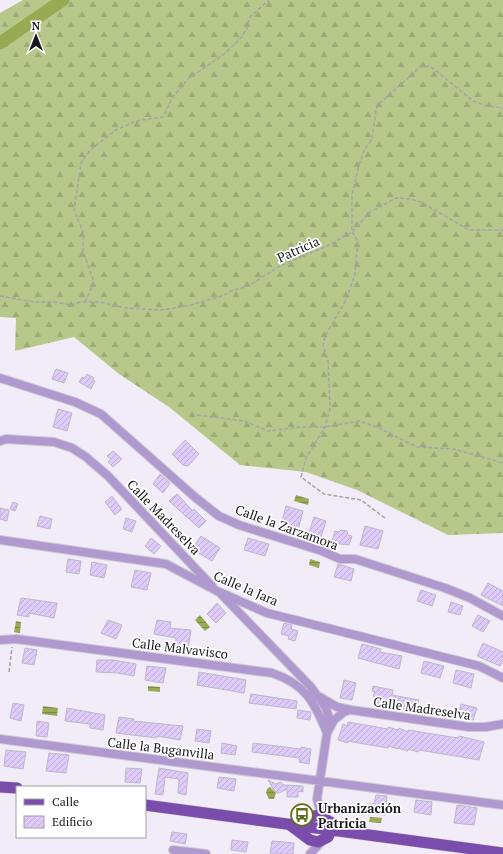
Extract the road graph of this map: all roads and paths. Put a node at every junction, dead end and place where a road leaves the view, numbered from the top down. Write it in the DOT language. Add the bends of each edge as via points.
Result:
graph roads {
  1 [pos="269,0"];
  2 [pos="503,108"];
  3 [pos="503,230"];
  4 [pos="352,232"];
  5 [pos="0,296"];
  6 [pos="85,302"];
  7 [pos="0,378"];
  8 [pos="9,381"];
  9 [pos="0,384"];
  10 [pos="197,415"];
  11 [pos="325,427"];
  12 [pos="0,441"];
  13 [pos="503,464"];
  14 [pos="385,518"];
  15 [pos="0,540"];
  16 [pos="217,590"];
  17 [pos="503,616"];
  18 [pos="13,639"];
  19 [pos="0,640"];
  20 [pos="9,672"];
  21 [pos="503,678"];
  22 [pos="317,695"];
  23 [pos="350,710"];
  24 [pos="503,724"];
  25 [pos="327,733"];
  26 [pos="0,739"];
  27 [pos="319,781"];
  28 [pos="0,787"];
  29 [pos="16,788"];
  30 [pos="317,799"];
  31 [pos="146,805"];
  32 [pos="503,805"];
  33 [pos="306,823"];
  34 [pos="288,824"];
  35 [pos="326,829"];
  36 [pos="307,838"];
  37 [pos="173,850"];
  38 [pos="503,853"];
  39 [pos="206,854"];
  40 [pos="310,854"];
  1 -- 6 [label="path" via="250,17 241,38 224,54 188,79 173,97 163,117 136,121 116,130 90,150 81,163 74,210 83,232 83,251 94,282"];
  2 -- 4 [label="path" via="473,101 430,66 420,67 378,105 374,132 359,165 352,194"];
  3 -- 4 [label="path, Patricia" via="469,230 421,202 410,198 396,198 370,212"];
  4 -- 6 [label="path, Patricia" via="280,266 248,286 188,306 160,310"];
  4 -- 11 [label="path" via="358,241 355,274 346,300 325,336 323,346 328,360 330,409"];
  5 -- 6 [label="path, Patricia" via="72,305"];
  7 -- 8 [label="street, Calle la Zarzamora"];
  8 -- 9 [label="street"];
  8 -- 17 [label="street, Calle la Zarzamora" via="75,402 101,414 219,516 340,559 355,559 445,588"];
  10 -- 11 [label="path" via="244,421 268,431"];
  11 -- 13 [label="path" via="359,421 417,447 454,449"];
  11 -- 14 [label="path" via="306,458 301,477 324,494 361,500"];
  12 -- 16 [label="street, Calle Madreselva" via="6,439 54,442 72,448 86,457 108,476"];
  15 -- 16 [label="street, Calle la Jara" via="166,564"];
  16 -- 21 [label="street, Calle la Jara" via="267,613 479,666"];
  16 -- 22 [label="street, Calle Madreselva"];
  18 -- 19 [label="street, Calle Malvavisco"];
  18 -- 20 [label="path"];
  18 -- 25 [label="street, Calle Malvavisco" via="272,673 289,679 300,687 317,711"];
  22 -- 23 [label="street, Calle Madreselva" via="336,707"];
  22 -- 25 [label="street, Calle Madreselva" via="329,718"];
  23 -- 24 [label="street, Calle Madreselva" via="468,727"];
  23 -- 25 [label="street" via="334,720"];
  25 -- 27 [label="street, Calle Madreselva"];
  26 -- 27 [label="street, Calle la Buganvilla"];
  27 -- 30 [label="street, Calle Madreselva"];
  27 -- 32 [label="street, Calle la Buganvilla"];
  28 -- 29 [label="main road"];
  30 -- 33 [label="street"];
  30 -- 35 [label="street"];
  31 -- 34 [label="main road"];
  33 -- 34 [label="main road"];
  33 -- 35 [label="main road"];
  33 -- 35 [label="main road" via="313,816"];
  33 -- 36 [label="main road" via="304,833"];
  34 -- 36 [label="main road"];
  35 -- 36 [label="main road" via="314,842"];
  35 -- 38 [label="main road"];
  35 -- 40 [label="street"];
  36 -- 40 [label="street"];
  37 -- 39 [label="street"];
}
